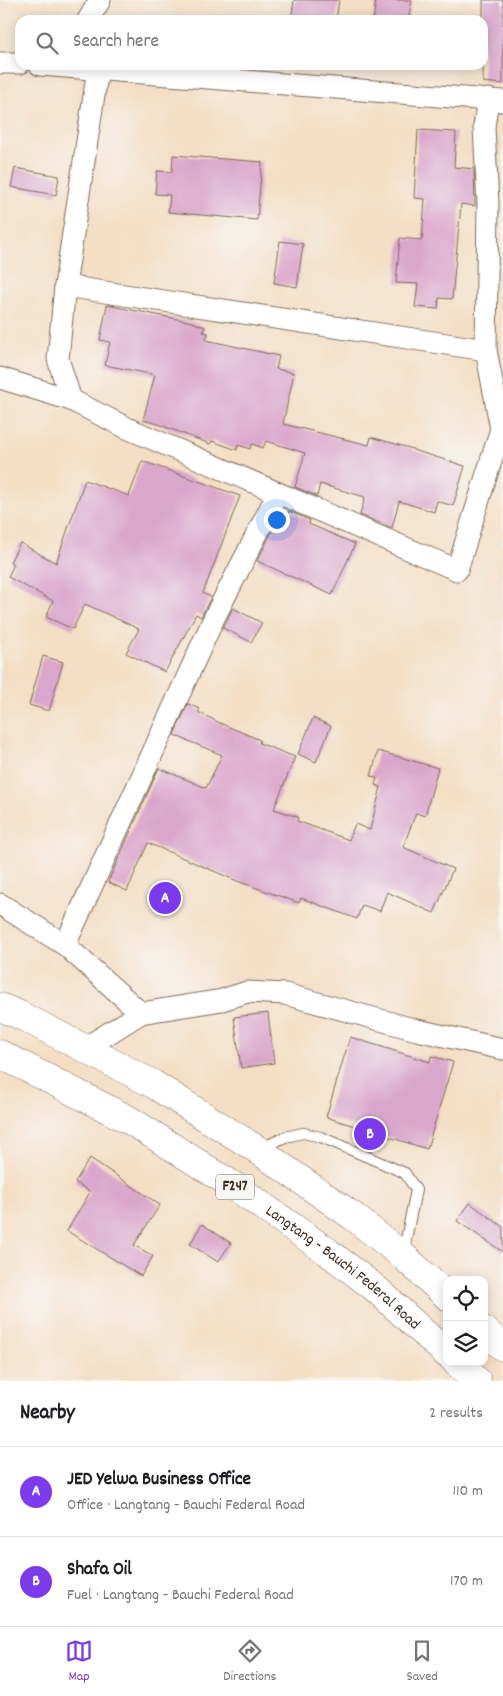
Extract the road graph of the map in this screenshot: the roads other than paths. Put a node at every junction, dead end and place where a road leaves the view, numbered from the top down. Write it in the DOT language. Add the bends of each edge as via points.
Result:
graph roads {
  1 [pos="100,0"];
  2 [pos="91,15"];
  3 [pos="0,63"];
  4 [pos="15,63"];
  5 [pos="98,70"];
  6 [pos="111,70"];
  7 [pos="496,100"];
  8 [pos="496,204"];
  9 [pos="65,286"];
  10 [pos="486,350"];
  11 [pos="0,378"];
  12 [pos="71,400"];
  13 [pos="502,429"];
  14 [pos="278,493"];
  15 [pos="0,904"];
  16 [pos="65,944"];
  17 [pos="0,1007"];
  18 [pos="141,1013"];
  19 [pos="85,1048"];
  20 [pos="503,1049"];
  21 [pos="1,1060"];
  22 [pos="258,1150"];
  23 [pos="402,1255"];
  24 [pos="443,1292"];
  25 [pos="488,1334"];
  26 [pos="503,1347"];
  27 [pos="443,1350"];
  28 [pos="460,1366"];
  29 [pos="477,1381"];
  1 -- 2 [label="street"];
  3 -- 4 [label="street"];
  5 -- 9 [label="street"];
  6 -- 7 [label="street"];
  7 -- 8 [label="street" via="484,127"];
  8 -- 10 [label="street"];
  9 -- 10 [label="street"];
  9 -- 12 [label="street" via="58,359"];
  10 -- 13 [label="street"];
  11 -- 12 [label="street"];
  12 -- 14 [label="street" via="127,428"];
  13 -- 14 [label="street" via="457,570"];
  14 -- 16 [label="street" via="215,616"];
  15 -- 16 [label="street"];
  16 -- 18 [label="street"];
  17 -- 19 [label="main road, F247"];
  18 -- 19 [label="street"];
  18 -- 20 [label="street" via="222,1000 248,992 285,994 417,1030"];
  19 -- 22 [label="main road, F247" via="153,1084"];
  21 -- 27 [label="main road, Langtang - Bauchi Federal Road / F247" via="131,1121 234,1186 375,1288"];
  22 -- 23 [label="main road, F247"];
  22 -- 23 [label="lane" via="303,1133 321,1137 405,1173 416,1190"];
  23 -- 24 [label="main road, F247"];
  25 -- 26 [label="main road"];
  28 -- 29 [label="main road"];
}
